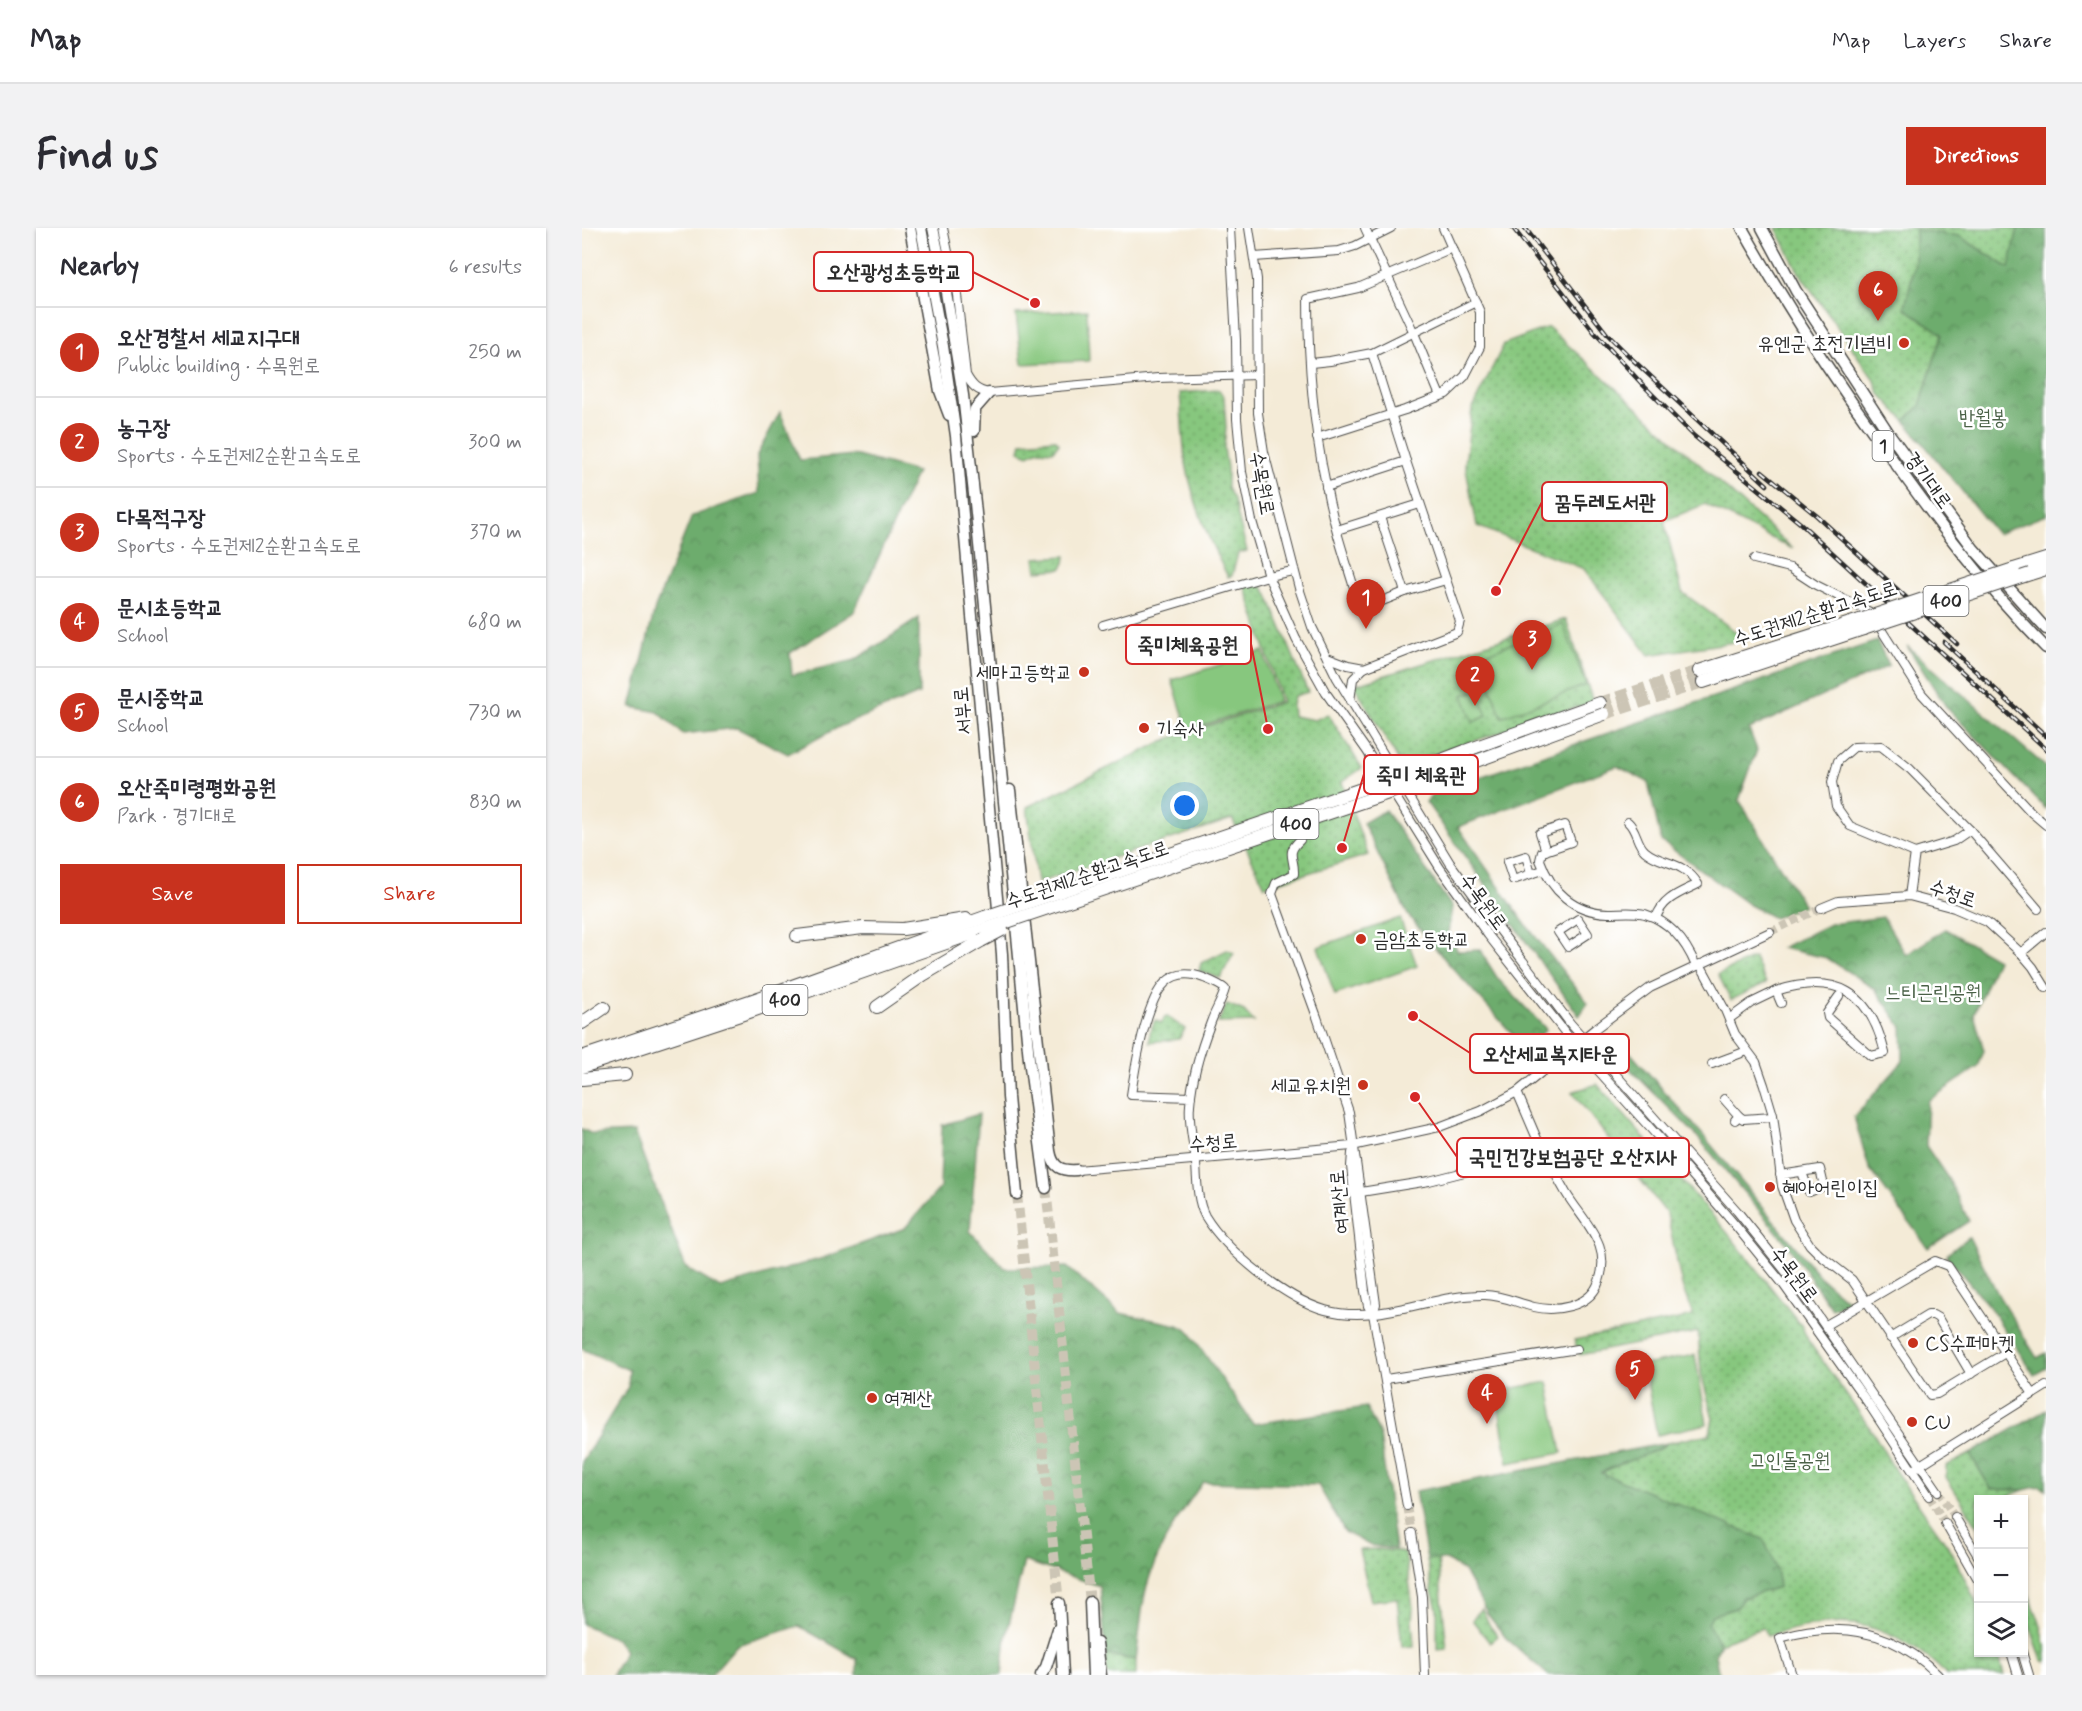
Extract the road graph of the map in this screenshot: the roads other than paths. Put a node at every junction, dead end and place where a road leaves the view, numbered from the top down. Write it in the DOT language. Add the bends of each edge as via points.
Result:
graph roads {
  1 [pos="910,228"];
  2 [pos="921,228"];
  3 [pos="933,228"];
  4 [pos="943,228"];
  5 [pos="1230,228"];
  6 [pos="1249,228"];
  7 [pos="1365,228"];
  8 [pos="1391,228"];
  9 [pos="1443,228"];
  10 [pos="1742,228"];
  11 [pos="1762,228"];
  12 [pos="1369,237"];
  13 [pos="1452,248"];
  14 [pos="1254,257"];
  15 [pos="1386,276"];
  16 [pos="1476,302"];
  17 [pos="1414,333"];
  18 [pos="1372,353"];
  19 [pos="1311,363"];
  20 [pos="966,375"];
  21 [pos="1235,375"];
  22 [pos="1257,375"];
  23 [pos="989,393"];
  24 [pos="1440,396"];
  25 [pos="1391,414"];
  26 [pos="974,432"];
  27 [pos="956,436"];
  28 [pos="1317,438"];
  29 [pos="1406,461"];
  30 [pos="1326,487"];
  31 [pos="975,503"];
  32 [pos="1420,504"];
  33 [pos="1380,517"];
  34 [pos="1337,530"];
  35 [pos="1754,559"];
  36 [pos="2046,559"];
  37 [pos="2046,569"];
  38 [pos="1293,571"];
  39 [pos="1268,576"];
  40 [pos="1446,580"];
  41 [pos="1405,592"];
  42 [pos="1103,625"];
  43 [pos="1862,625"];
  44 [pos="2046,629"];
  45 [pos="2046,648"];
  46 [pos="1327,657"];
  47 [pos="1364,668"];
  48 [pos="1701,676"];
  49 [pos="992,679"];
  50 [pos="1350,701"];
  51 [pos="1628,822"];
  52 [pos="2046,825"];
  53 [pos="1970,830"];
  54 [pos="1300,840"];
  55 [pos="1546,851"];
  56 [pos="1915,853"];
  57 [pos="1544,870"];
  58 [pos="1531,874"];
  59 [pos="1909,896"];
  60 [pos="1583,908"];
  61 [pos="1821,908"];
  62 [pos="2038,909"];
  63 [pos="1656,918"];
  64 [pos="1578,919"];
  65 [pos="984,929"];
  66 [pos="1770,932"];
  67 [pos="2046,932"];
  68 [pos="797,936"];
  69 [pos="2021,953"];
  70 [pos="1698,965"];
  71 [pos="2046,988"];
  72 [pos="1776,991"];
  73 [pos="1839,996"];
  74 [pos="1782,1003"];
  75 [pos="877,1006"];
  76 [pos="604,1008"];
  77 [pos="1729,1019"];
  78 [pos="582,1023"];
  79 [pos="1583,1038"];
  80 [pos="1575,1045"];
  81 [pos="1747,1051"];
  82 [pos="582,1057"];
  83 [pos="1712,1064"];
  84 [pos="582,1067"];
  85 [pos="625,1075"];
  86 [pos="582,1079"];
  87 [pos="1516,1092"];
  88 [pos="1191,1097"];
  89 [pos="1724,1099"];
  90 [pos="1773,1117"];
  91 [pos="1538,1141"];
  92 [pos="1352,1146"];
  93 [pos="1196,1160"];
  94 [pos="1077,1170"];
  95 [pos="1802,1172"];
  96 [pos="1780,1175"];
  97 [pos="1046,1188"];
  98 [pos="1360,1192"];
  99 [pos="1017,1194"];
  100 [pos="1867,1301"];
  101 [pos="1373,1314"];
  102 [pos="1826,1325"];
  103 [pos="1890,1338"];
  104 [pos="1577,1349"];
  105 [pos="2006,1353"];
  106 [pos="1971,1374"];
  107 [pos="1386,1379"];
  108 [pos="2046,1386"];
  109 [pos="2033,1394"];
  110 [pos="1916,1468"];
  111 [pos="1938,1491"];
  112 [pos="1929,1496"];
  113 [pos="1407,1506"];
  114 [pos="1955,1517"];
  115 [pos="1945,1523"];
  116 [pos="1412,1533"];
  117 [pos="1974,1549"];
  118 [pos="1974,1574"];
  119 [pos="1090,1602"];
  120 [pos="1059,1603"];
  121 [pos="1060,1621"];
  122 [pos="1091,1628"];
  123 [pos="2012,1657"];
  124 [pos="2023,1657"];
  125 [pos="1041,1675"];
  126 [pos="1063,1675"];
  127 [pos="1092,1675"];
  128 [pos="1101,1675"];
  129 [pos="1425,1675"];
  130 [pos="1792,1675"];
  131 [pos="1938,1675"];
  132 [pos="2018,1675"];
  133 [pos="2029,1675"];
  1 -- 27 [label="main road" via="940,391"];
  2 -- 27 [label="main road, 서부로" via="944,346"];
  3 -- 31 [label="main road, 서부로" via="957,354"];
  4 -- 20 [label="street" via="957,295"];
  5 -- 21 [label="street, 수목원로"];
  6 -- 14 [label="street, 수목원로"];
  7 -- 12 [label="street"];
  8 -- 12 [label="street"];
  9 -- 13 [label="street"];
  10 -- 45 [label="main road, 경기대로 / 1" via="1779,293 1914,490 1955,546"];
  11 -- 44 [label="main road, 경기대로 / 1" via="1796,291 1888,432 1973,548"];
  12 -- 14 [label="street" via="1339,251"];
  12 -- 15 [label="street"];
  13 -- 15 [label="street"];
  13 -- 16 [label="street"];
  14 -- 22 [label="street, 수목원로"];
  15 -- 17 [label="street"];
  15 -- 19 [label="street" via="1358,288 1308,299"];
  16 -- 17 [label="street"];
  16 -- 24 [label="street" via="1480,312 1480,346 1465,376"];
  17 -- 18 [label="street"];
  17 -- 24 [label="street"];
  18 -- 19 [label="street"];
  18 -- 25 [label="street"];
  19 -- 28 [label="street"];
  20 -- 23 [label="street" via="976,389"];
  20 -- 26 [label="main road"];
  21 -- 22 [label="street"];
  21 -- 23 [label="street"];
  21 -- 39 [label="street, 수목원로" via="1242,472"];
  22 -- 38 [label="street, 수목원로" via="1264,452"];
  23 -- 26 [label="main road" via="975,409"];
  24 -- 25 [label="street"];
  25 -- 28 [label="street"];
  25 -- 29 [label="street"];
  26 -- 31 [label="main road"];
  27 -- 99 [label="main road, 서부로" via="1002,954"];
  28 -- 30 [label="street"];
  29 -- 30 [label="street"];
  29 -- 32 [label="street"];
  30 -- 34 [label="street"];
  31 -- 49 [label="main road, 서부로"];
  32 -- 33 [label="street"];
  32 -- 40 [label="street"];
  33 -- 34 [label="street"];
  33 -- 41 [label="street"];
  34 -- 41 [label="street" via="1358,600 1367,607"];
  35 -- 52 [label="street" via="1790,568 1870,612 1922,694"];
  36 -- 43 [label="highway, 수도권제2순환고속도로 / 400, bridge"];
  37 -- 43 [label="highway, 수도권제2순환고속도로 / 400, bridge"];
  38 -- 39 [label="street"];
  38 -- 46 [label="street, 수목원로"];
  39 -- 42 [label="street"];
  39 -- 80 [label="street, 수목원로" via="1326,693 1440,868"];
  40 -- 41 [label="street"];
  40 -- 47 [label="street" via="1460,621 1457,632"];
  43 -- 48 [label="highway, 수도권제2순환고속도로 / 400"];
  46 -- 47 [label="street"];
  46 -- 50 [label="street, 수목원로"];
  47 -- 50 [label="street" via="1353,680"];
  49 -- 94 [label="main road" via="1003,729 1050,1151 1061,1170"];
  49 -- 97 [label="main road, 서부로"];
  50 -- 79 [label="street, 수목원로" via="1450,863"];
  51 -- 63 [label="street" via="1634,826 1646,852 1684,870 1698,884 1668,899"];
  53 -- 56 [label="street" via="1954,841"];
  53 -- 56 [label="street" via="1910,769 1881,746 1854,747 1838,761 1832,782 1836,806 1850,826"];
  53 -- 62 [label="street"];
  54 -- 92 [label="street" via="1292,847 1294,874 1276,883 1272,894 1349,1112"];
  55 -- 57 [label="street" via="1540,860"];
  56 -- 59 [label="street"];
  57 -- 58 [label="street"];
  57 -- 60 [label="street" via="1560,894"];
  59 -- 61 [label="street, 수청로" via="1838,902"];
  59 -- 69 [label="street, 수청로" via="1987,922"];
  60 -- 63 [label="street"];
  60 -- 64 [label="street"];
  63 -- 70 [label="street" via="1680,937"];
  65 -- 65 [label="highway, 수도권제2순환고속도로 / 400, bridge" via="1394,791 1602,709 1464,751"];
  65 -- 68 [label="highway" via="954,920 903,929 863,928"];
  65 -- 75 [label="highway"];
  65 -- 82 [label="highway, 수도권제2순환고속도로 / 400"];
  65 -- 84 [label="highway, 수도권제2순환고속도로 / 400"];
  66 -- 70 [label="street"];
  67 -- 69 [label="street"];
  69 -- 71 [label="street, 수청로"];
  70 -- 77 [label="street"];
  70 -- 79 [label="street" via="1650,988"];
  72 -- 73 [label="street" via="1798,984 1831,984 1852,994 1867,1011 1885,1053 1870,1056 1828,1018 1827,1013"];
  72 -- 74 [label="street"];
  72 -- 77 [label="street"];
  76 -- 78 [label="highway"];
  77 -- 81 [label="street"];
  79 -- 80 [label="street, 수청로"];
  79 -- 102 [label="street, 수목원로" via="1757,1235"];
  80 -- 87 [label="street, 수청로"];
  80 -- 110 [label="street, 수목원로" via="1687,1169 1783,1284"];
  81 -- 83 [label="street"];
  81 -- 90 [label="street" via="1756,1062"];
  85 -- 86 [label="highway"];
  87 -- 91 [label="street"];
  87 -- 92 [label="street, 수청로" via="1439,1127"];
  88 -- 88 [label="street" via="1200,1053 1225,989 1188,974 1172,978 1158,990 1145,1026 1131,1095"];
  88 -- 93 [label="street" via="1190,1124"];
  89 -- 90 [label="street" via="1737,1118"];
  90 -- 96 [label="street"];
  91 -- 98 [label="street" via="1488,1166"];
  91 -- 101 [label="street" via="1601,1248 1602,1272 1588,1299 1548,1308 1488,1295 1462,1296"];
  92 -- 93 [label="street, 수청로"];
  92 -- 98 [label="street, 여계산로"];
  92 -- 101 [label="street, 여계산로" via="1361,1260 1368,1306"];
  93 -- 94 [label="street, 수청로"];
  93 -- 101 [label="street" via="1204,1214 1243,1259 1308,1304 1328,1311"];
  95 -- 96 [label="street"];
  96 -- 100 [label="street" via="1800,1231 1820,1255 1852,1280"];
  98 -- 101 [label="street, 여계산로" via="1376,1304"];
  100 -- 102 [label="street"];
  100 -- 103 [label="street"];
  100 -- 105 [label="street" via="1935,1261 1948,1266"];
  101 -- 107 [label="street, 여계산로"];
  102 -- 110 [label="street, 수목원로"];
  103 -- 106 [label="street" via="1930,1395"];
  103 -- 106 [label="street" via="1933,1314"];
  104 -- 107 [label="street"];
  105 -- 106 [label="street"];
  105 -- 109 [label="street"];
  107 -- 113 [label="street, 여계산로"];
  108 -- 109 [label="street"];
  109 -- 110 [label="street"];
  110 -- 111 [label="street, 수목원로"];
  110 -- 112 [label="street, 수목원로"];
  114 -- 117 [label="street"];
  115 -- 118 [label="street"];
  116 -- 129 [label="street" via="1422,1597"];
  119 -- 122 [label="main road"];
  120 -- 121 [label="main road"];
  121 -- 125 [label="main road"];
  121 -- 126 [label="main road"];
  122 -- 127 [label="main road"];
  122 -- 128 [label="main road" via="1098,1646"];
  123 -- 132 [label="street"];
  124 -- 133 [label="street"];
  130 -- 131 [label="street" via="1780,1638 1829,1629 1854,1631 1893,1642"];
}
